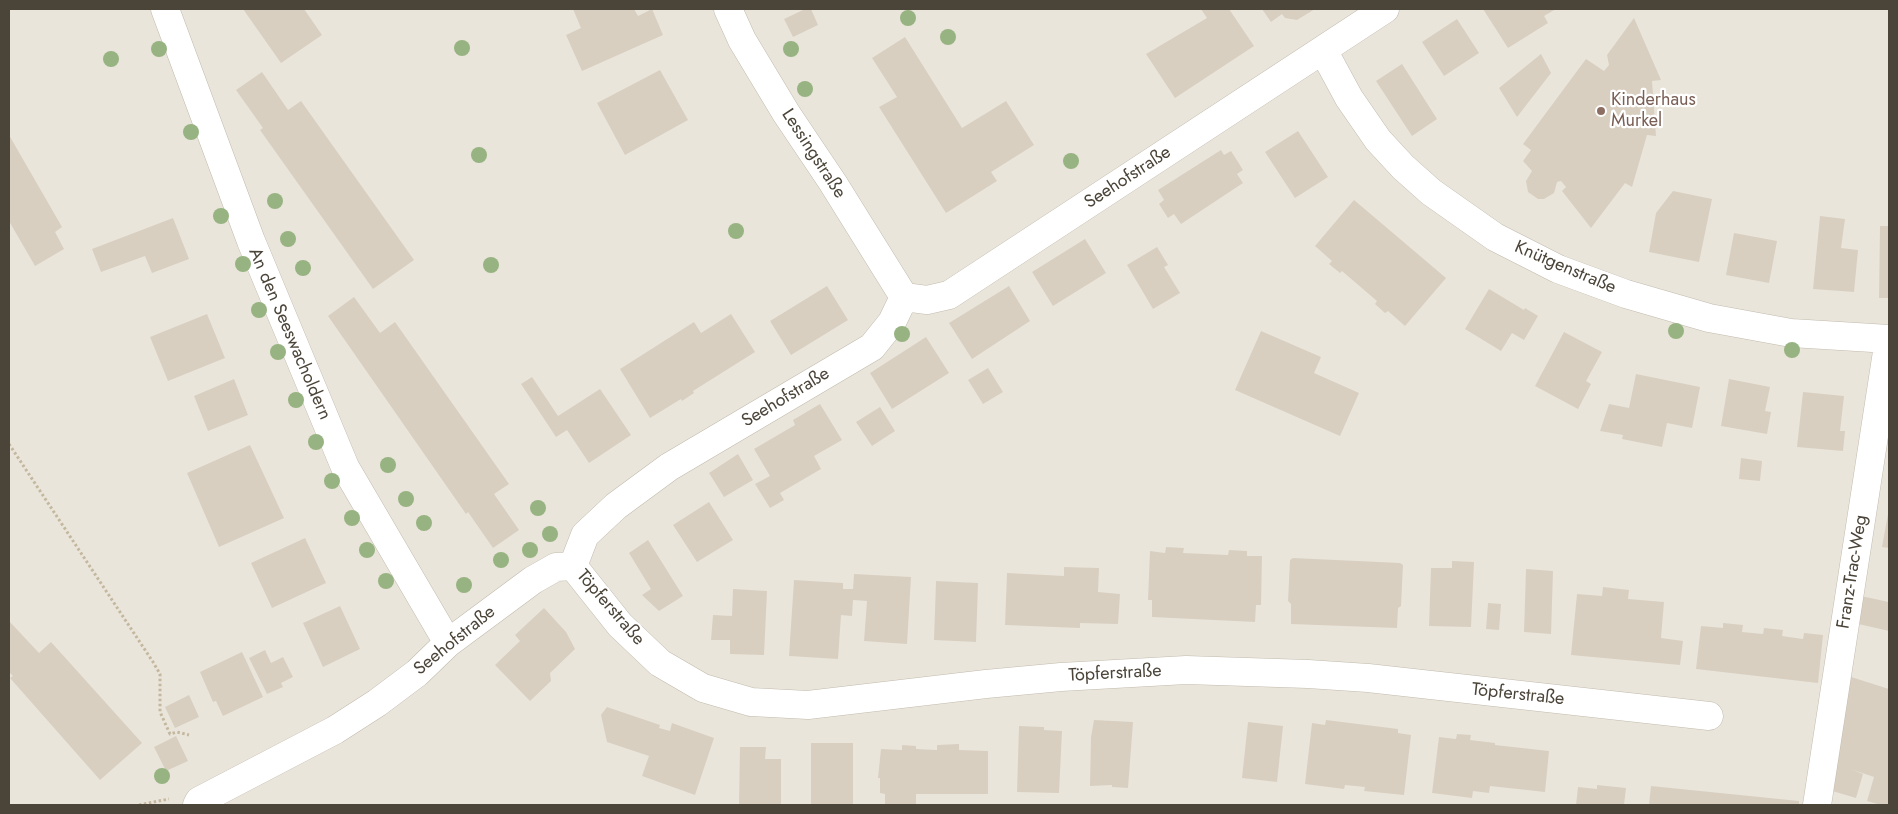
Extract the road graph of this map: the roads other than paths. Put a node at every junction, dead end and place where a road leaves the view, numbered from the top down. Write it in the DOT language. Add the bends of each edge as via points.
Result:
graph roads {
  1 [pos="165,9"];
  2 [pos="728,9"];
  3 [pos="1385,9"];
  4 [pos="1322,50"];
  5 [pos="904,297"];
  6 [pos="1889,339"];
  7 [pos="573,566"];
  8 [pos="448,643"];
  9 [pos="1709,716"];
  10 [pos="197,805"];
  11 [pos="1817,805"];
  1 -- 8 [label="street, An den Seeswacholdern" via="251,241 344,467"];
  2 -- 5 [label="street, Lessingstraße" via="742,40"];
  3 -- 4 [label="street, Seehofstraße"];
  4 -- 5 [label="street, Seehofstraße" via="949,295 926,300"];
  4 -- 6 [label="street, Knütgenstraße" via="1378,140 1403,167 1431,192 1495,237 1542,261 1626,294 1708,318 1791,333"];
  5 -- 7 [label="street, Seehofstraße" via="892,322 872,347 669,467 616,506 585,535"];
  6 -- 11 [label="street, Franz-Trac-Weg"];
  7 -- 8 [label="street, Seehofstraße" via="556,568 533,580"];
  7 -- 9 [label="street, Töpferstraße" via="620,625 660,663 703,688 751,702 808,705 1052,678 1212,671 1368,678"];
  8 -- 10 [label="street, Seehofstraße" via="417,673 377,703"];
}
